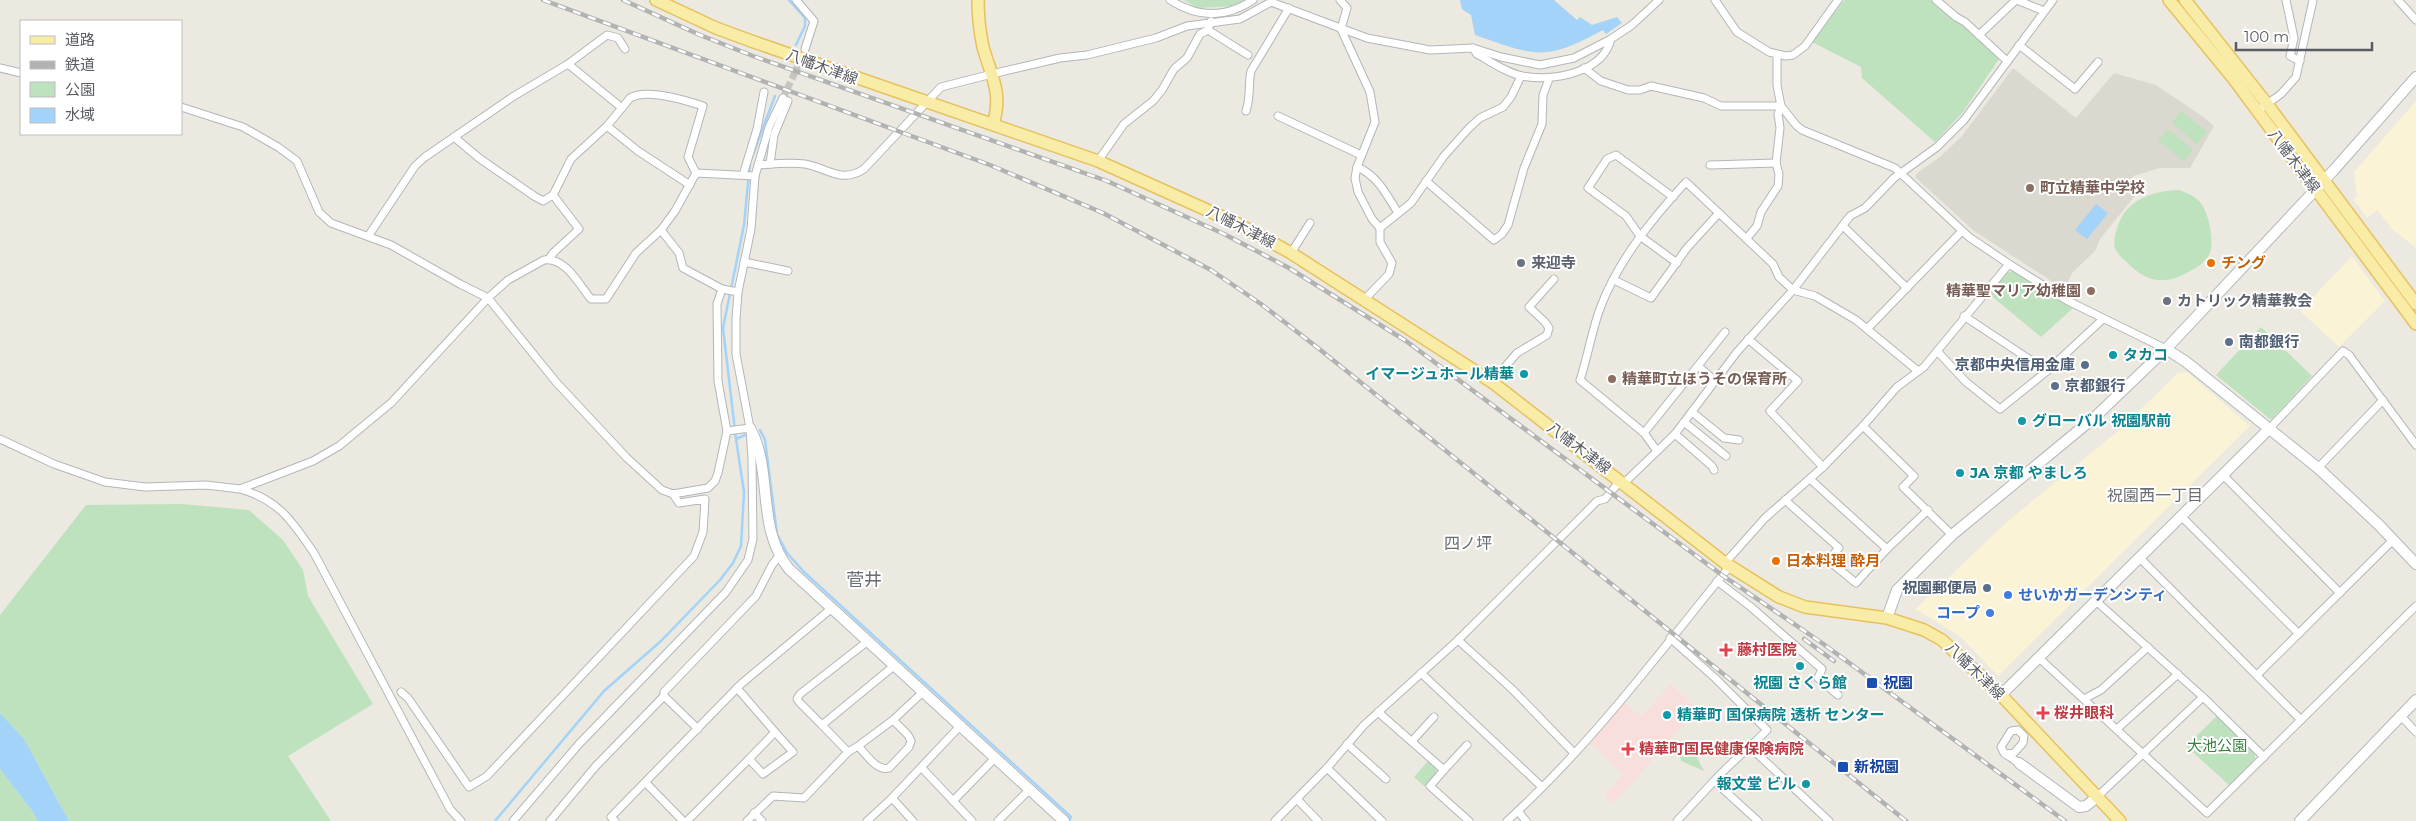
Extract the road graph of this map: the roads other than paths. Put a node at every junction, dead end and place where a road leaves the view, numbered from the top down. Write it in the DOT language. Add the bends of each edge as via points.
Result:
graph roads {
  1 [pos="656,0"];
  2 [pos="796,0"];
  3 [pos="978,0"];
  4 [pos="1170,0"];
  5 [pos="1253,0"];
  6 [pos="1340,0"];
  7 [pos="1659,0"];
  8 [pos="1715,0"];
  9 [pos="1838,0"];
  10 [pos="1936,0"];
  11 [pos="2017,0"];
  12 [pos="2053,0"];
  13 [pos="2169,0"];
  14 [pos="2185,0"];
  15 [pos="2286,0"];
  16 [pos="2313,0"];
  17 [pos="2398,0"];
  18 [pos="1261,3"];
  19 [pos="1289,8"];
  20 [pos="2044,11"];
  21 [pos="2416,20"];
  22 [pos="1210,21"];
  23 [pos="1341,29"];
  24 [pos="1208,30"];
  25 [pos="1979,35"];
  26 [pos="1611,39"];
  27 [pos="2019,45"];
  28 [pos="1473,48"];
  29 [pos="625,49"];
  30 [pos="805,49"];
  31 [pos="1248,54"];
  32 [pos="1777,55"];
  33 [pos="2007,61"];
  34 [pos="2300,61"];
  35 [pos="2098,62"];
  36 [pos="568,64"];
  37 [pos="0,68"];
  38 [pos="1584,68"];
  39 [pos="20,73"];
  40 [pos="992,74"];
  41 [pos="1521,76"];
  42 [pos="2416,77"];
  43 [pos="1549,79"];
  44 [pos="764,92"];
  45 [pos="926,101"];
  46 [pos="2268,104"];
  47 [pos="1781,106"];
  48 [pos="182,107"];
  49 [pos="622,108"];
  50 [pos="1246,111"];
  51 [pos="2257,111"];
  52 [pos="1278,116"];
  53 [pos="993,124"];
  54 [pos="607,126"];
  55 [pos="454,137"];
  56 [pos="1361,156"];
  57 [pos="1098,161"];
  58 [pos="1776,163"];
  59 [pos="770,164"];
  60 [pos="758,165"];
  61 [pos="1710,165"];
  62 [pos="1357,167"];
  63 [pos="696,173"];
  64 [pos="1899,174"];
  65 [pos="748,176"];
  66 [pos="1426,181"];
  67 [pos="690,185"];
  68 [pos="2320,185"];
  69 [pos="552,195"];
  70 [pos="1673,197"];
  71 [pos="1398,213"];
  72 [pos="1719,213"];
  73 [pos="1310,223"];
  74 [pos="1843,226"];
  75 [pos="1380,228"];
  76 [pos="661,230"];
  77 [pos="1962,231"];
  78 [pos="369,235"];
  79 [pos="1640,236"];
  80 [pos="1747,238"];
  81 [pos="1291,253"];
  82 [pos="550,259"];
  83 [pos="744,262"];
  84 [pos="1677,263"];
  85 [pos="2009,264"];
  86 [pos="788,271"];
  87 [pos="1554,280"];
  88 [pos="1614,280"];
  89 [pos="1907,288"];
  90 [pos="723,290"];
  91 [pos="1793,290"];
  92 [pos="736,292"];
  93 [pos="488,298"];
  94 [pos="1365,299"];
  95 [pos="2416,304"];
  96 [pos="1964,316"];
  97 [pos="2103,318"];
  98 [pos="2416,324"];
  99 [pos="1867,329"];
  100 [pos="1725,332"];
  101 [pos="1748,339"];
  102 [pos="2166,349"];
  103 [pos="1937,352"];
  104 [pos="1699,367"];
  105 [pos="2047,371"];
  106 [pos="1918,372"];
  107 [pos="1715,381"];
  108 [pos="1492,382"];
  109 [pos="2383,400"];
  110 [pos="1692,412"];
  111 [pos="1684,422"];
  112 [pos="1863,426"];
  113 [pos="746,428"];
  114 [pos="2269,429"];
  115 [pos="729,430"];
  116 [pos="1644,433"];
  117 [pos="1675,434"];
  118 [pos="0,439"];
  119 [pos="1739,440"];
  120 [pos="2416,445"];
  121 [pos="1657,451"];
  122 [pos="1726,456"];
  123 [pos="1823,467"];
  124 [pos="2318,468"];
  125 [pos="1714,470"];
  126 [pos="2223,475"];
  127 [pos="1810,479"];
  128 [pos="1623,482"];
  129 [pos="240,489"];
  130 [pos="673,494"];
  131 [pos="1785,500"];
  132 [pos="1928,510"];
  133 [pos="2181,516"];
  134 [pos="1952,535"];
  135 [pos="2393,540"];
  136 [pos="1887,549"];
  137 [pos="779,556"];
  138 [pos="2140,557"];
  139 [pos="1727,564"];
  140 [pos="2416,564"];
  141 [pos="1717,581"];
  142 [pos="2340,593"];
  143 [pos="2096,600"];
  144 [pos="2416,606"];
  145 [pos="832,608"];
  146 [pos="1888,618"];
  147 [pos="2299,634"];
  148 [pos="1670,638"];
  149 [pos="1458,640"];
  150 [pos="868,641"];
  151 [pos="2148,647"];
  152 [pos="2038,657"];
  153 [pos="895,666"];
  154 [pos="1422,673"];
  155 [pos="2178,674"];
  156 [pos="2257,675"];
  157 [pos="737,688"];
  158 [pos="924,691"];
  159 [pos="401,692"];
  160 [pos="1838,695"];
  161 [pos="2000,695"];
  162 [pos="664,696"];
  163 [pos="2203,696"];
  164 [pos="2084,699"];
  165 [pos="2416,700"];
  166 [pos="1378,712"];
  167 [pos="2400,715"];
  168 [pos="1434,717"];
  169 [pos="893,720"];
  170 [pos="2301,720"];
  171 [pos="822,725"];
  172 [pos="961,725"];
  173 [pos="698,729"];
  174 [pos="2117,729"];
  175 [pos="775,732"];
  176 [pos="2416,732"];
  177 [pos="1412,741"];
  178 [pos="1347,744"];
  179 [pos="1467,745"];
  180 [pos="858,746"];
  181 [pos="1752,747"];
  182 [pos="2017,751"];
  183 [pos="848,752"];
  184 [pos="1574,753"];
  185 [pos="2143,753"];
  186 [pos="2005,754"];
  187 [pos="996,757"];
  188 [pos="2264,757"];
  189 [pos="749,759"];
  190 [pos="2019,763"];
  191 [pos="922,768"];
  192 [pos="1327,768"];
  193 [pos="1444,770"];
  194 [pos="1386,779"];
  195 [pos="1714,781"];
  196 [pos="646,783"];
  197 [pos="1542,787"];
  198 [pos="1030,789"];
  199 [pos="2097,797"];
  200 [pos="892,798"];
  201 [pos="1297,800"];
  202 [pos="953,801"];
  203 [pos="1518,811"];
  204 [pos="754,813"];
  205 [pos="1058,819"];
  206 [pos="1682,819"];
  207 [pos="611,820"];
  208 [pos="461,821"];
  209 [pos="513,821"];
  210 [pos="550,821"];
  211 [pos="685,821"];
  212 [pos="747,821"];
  213 [pos="762,821"];
  214 [pos="867,821"];
  215 [pos="913,821"];
  216 [pos="972,821"];
  217 [pos="998,821"];
  218 [pos="1275,821"];
  219 [pos="1318,821"];
  220 [pos="1382,821"];
  221 [pos="1469,821"];
  222 [pos="1507,821"];
  223 [pos="1526,821"];
  224 [pos="1758,821"];
  225 [pos="1829,821"];
  226 [pos="2120,821"];
  227 [pos="2300,821"];
  1 -- 45 [label="main road, 八幡木津線" via="754,42"];
  2 -- 30 [label="street" via="814,22"];
  3 -- 40 [label="main road" via="983,46"];
  4 -- 5 [label="street" via="1197,12 1212,14 1238,10"];
  6 -- 23 [label="street" via="1347,8"];
  7 -- 26 [label="street"];
  8 -- 32 [label="street" via="1737,32"];
  9 -- 32 [label="street" via="1801,49 1792,55"];
  10 -- 25 [label="street"];
  11 -- 20 [label="street"];
  11 -- 25 [label="street"];
  12 -- 20 [label="street"];
  13 -- 51 [label="main road, 八幡木津線" via="2204,40"];
  14 -- 46 [label="main road, 八幡木津線"];
  15 -- 34 [label="street" via="2294,38 2290,56"];
  16 -- 34 [label="street"];
  17 -- 21 [label="street"];
  18 -- 19 [label="street" via="1271,2"];
  18 -- 22 [label="street" via="1240,19"];
  19 -- 23 [label="street"];
  19 -- 50 [label="street" via="1252,71"];
  20 -- 27 [label="street"];
  22 -- 24 [label="street"];
  22 -- 40 [label="street" via="1087,55"];
  23 -- 28 [label="street" via="1367,38 1430,50"];
  23 -- 56 [label="street" via="1370,92 1375,122"];
  24 -- 31 [label="street"];
  24 -- 57 [label="street" via="1200,34 1187,58 1174,69 1157,95 1124,124"];
  25 -- 33 [label="street"];
  26 -- 28 [label="street" via="1574,58 1540,65"];
  26 -- 38 [label="street" via="1609,47 1597,61"];
  27 -- 33 [label="street"];
  27 -- 35 [label="street" via="2074,90"];
  28 -- 41 [label="street" via="1477,54"];
  29 -- 36 [label="street" via="618,38 607,35"];
  32 -- 47 [label="street"];
  33 -- 64 [label="street" via="1951,134"];
  34 -- 46 [label="street" via="2291,86"];
  36 -- 49 [label="street"];
  36 -- 55 [label="street"];
  37 -- 39 [label="street"];
  38 -- 43 [label="street"];
  38 -- 47 [label="street" via="1601,81 1628,90 1651,86 1704,98 1720,106"];
  40 -- 45 [label="street" via="941,87"];
  40 -- 53 [label="main road" via="998,94"];
  41 -- 43 [label="street"];
  41 -- 66 [label="street" via="1512,97 1503,107 1480,118 1469,128"];
  42 -- 68 [label="street"];
  43 -- 66 [label="street" via="1542,95 1540,130 1524,168 1508,225 1502,234 1494,240"];
  44 -- 65 [label="street"];
  45 -- 53 [label="main road, 八幡木津線"];
  45 -- 59 [label="street" via="864,169 852,176 837,175 803,164"];
  46 -- 51 [label="street"];
  46 -- 68 [label="main road, 八幡木津線"];
  47 -- 58 [label="street"];
  47 -- 64 [label="street" via="1802,130 1895,168"];
  48 -- 78 [label="street" via="243,127 278,147 297,161 320,212 326,218 339,227"];
  49 -- 54 [label="street"];
  49 -- 63 [label="street" via="635,95 662,94 703,106 688,158"];
  51 -- 68 [label="main road, 八幡木津線"];
  52 -- 56 [label="street"];
  53 -- 57 [label="main road, 八幡木津線"];
  54 -- 67 [label="street"];
  54 -- 69 [label="street" via="571,159"];
  55 -- 69 [label="street" via="534,196 543,201"];
  55 -- 78 [label="street" via="414,166"];
  56 -- 62 [label="street"];
  57 -- 81 [label="main road, 八幡木津線" via="1221,216"];
  58 -- 61 [label="street"];
  58 -- 80 [label="street" via="1779,174 1776,191"];
  59 -- 60 [label="street"];
  59 -- 60 [label="street" via="774,135 786,100 769,127"];
  60 -- 65 [label="street"];
  62 -- 71 [label="street" via="1374,178"];
  62 -- 75 [label="street" via="1358,192"];
  63 -- 65 [label="street"];
  63 -- 67 [label="street"];
  64 -- 74 [label="street" via="1865,208 1850,216"];
  64 -- 77 [label="street"];
  65 -- 83 [label="street" via="751,229"];
  66 -- 71 [label="street" via="1411,203"];
  67 -- 76 [label="street"];
  68 -- 95 [label="main road, 八幡木津線"];
  68 -- 98 [label="main road, 八幡木津線"];
  68 -- 102 [label="street"];
  69 -- 82 [label="street" via="579,229 553,252"];
  70 -- 72 [label="street" via="1686,182"];
  70 -- 79 [label="street"];
  70 -- 79 [label="street" via="1616,155 1607,159 1588,188 1626,216"];
  71 -- 75 [label="street"];
  72 -- 80 [label="street"];
  72 -- 84 [label="street"];
  73 -- 81 [label="street"];
  74 -- 89 [label="street"];
  74 -- 91 [label="street"];
  75 -- 94 [label="street" via="1380,242 1392,263 1389,274"];
  76 -- 82 [label="street" via="636,253 606,299 591,299 563,265"];
  76 -- 90 [label="street" via="672,241 683,268"];
  77 -- 85 [label="street"];
  77 -- 89 [label="street"];
  78 -- 93 [label="street"];
  79 -- 84 [label="street"];
  79 -- 88 [label="street"];
  80 -- 91 [label="street"];
  81 -- 94 [label="main road, 八幡木津線"];
  82 -- 93 [label="street" via="508,280"];
  83 -- 86 [label="street"];
  83 -- 92 [label="street"];
  84 -- 88 [label="street" via="1650,298"];
  85 -- 96 [label="street"];
  85 -- 97 [label="street" via="2068,302"];
  87 -- 108 [label="street" via="1530,307 1546,322 1549,328 1547,335 1517,354"];
  88 -- 116 [label="street" via="1601,306 1580,380"];
  89 -- 99 [label="street"];
  90 -- 92 [label="street"];
  90 -- 115 [label="street" via="718,304 718,381"];
  91 -- 99 [label="street" via="1815,296"];
  91 -- 101 [label="street"];
  92 -- 113 [label="street" via="736,354"];
  93 -- 129 [label="street" via="391,403 339,446 313,461"];
  93 -- 130 [label="street" via="592,421 662,490"];
  94 -- 108 [label="main road, 八幡木津線"];
  96 -- 103 [label="street"];
  96 -- 105 [label="street"];
  97 -- 102 [label="street"];
  97 -- 105 [label="street"];
  99 -- 106 [label="street"];
  100 -- 104 [label="street"];
  101 -- 107 [label="street"];
  101 -- 123 [label="street" via="1798,380 1770,412"];
  102 -- 114 [label="street"];
  102 -- 134 [label="street" via="2096,416"];
  103 -- 105 [label="street" via="2000,410"];
  103 -- 106 [label="street"];
  104 -- 107 [label="street"];
  104 -- 116 [label="street"];
  106 -- 112 [label="street" via="1897,387"];
  107 -- 110 [label="street"];
  108 -- 128 [label="main road, 八幡木津線"];
  109 -- 114 [label="street" via="2343,351"];
  109 -- 120 [label="street"];
  109 -- 124 [label="street"];
  110 -- 111 [label="street"];
  110 -- 119 [label="street" via="1726,440"];
  111 -- 117 [label="street"];
  111 -- 122 [label="street"];
  112 -- 123 [label="street"];
  112 -- 132 [label="street" via="1914,476 1903,487"];
  113 -- 115 [label="street"];
  113 -- 137 [label="street" via="758,448 770,536"];
  113 -- 209 [label="street" via="753,539 748,560 738,577 579,744"];
  114 -- 124 [label="street"];
  114 -- 126 [label="street"];
  115 -- 130 [label="street" via="715,481 708,488"];
  116 -- 121 [label="street"];
  117 -- 121 [label="street"];
  117 -- 125 [label="street"];
  118 -- 129 [label="street" via="54,464 105,482 145,487 206,485"];
  121 -- 128 [label="street"];
  123 -- 127 [label="street"];
  124 -- 135 [label="street"];
  126 -- 133 [label="street"];
  126 -- 142 [label="street"];
  127 -- 131 [label="street"];
  127 -- 136 [label="street"];
  128 -- 139 [label="main road, 八幡木津線"];
  128 -- 149 [label="street" via="1605,498 1596,501"];
  129 -- 208 [label="street" via="266,498 276,506 293,523 314,553 447,804"];
  130 -- 159 [label="street" via="679,503 705,499 703,532 694,556 487,776 469,787"];
  131 -- 136 [label="street" via="1839,548 1828,560 1856,583"];
  131 -- 139 [label="street" via="1753,530"];
  132 -- 134 [label="street"];
  132 -- 136 [label="street"];
  133 -- 138 [label="street"];
  133 -- 147 [label="street"];
  134 -- 146 [label="street" via="1897,590"];
  135 -- 140 [label="street"];
  135 -- 142 [label="street"];
  137 -- 145 [label="street"];
  137 -- 162 [label="street" via="756,596 664,692"];
  138 -- 143 [label="street"];
  138 -- 156 [label="street"];
  139 -- 141 [label="street"];
  139 -- 146 [label="main road, 八幡木津線" via="1796,605"];
  141 -- 148 [label="street"];
  141 -- 160 [label="street" via="1822,669 1818,678"];
  142 -- 147 [label="street"];
  143 -- 151 [label="street"];
  143 -- 152 [label="street"];
  144 -- 170 [label="street"];
  145 -- 150 [label="street"];
  145 -- 157 [label="street"];
  146 -- 161 [label="main road, 八幡木津線" via="1942,640"];
  147 -- 156 [label="street"];
  148 -- 181 [label="street" via="1767,730"];
  148 -- 184 [label="street" via="1614,709"];
  149 -- 154 [label="street"];
  149 -- 184 [label="street"];
  150 -- 153 [label="street"];
  150 -- 171 [label="street" via="797,699"];
  151 -- 155 [label="street"];
  151 -- 164 [label="street" via="2101,690"];
  152 -- 161 [label="street"];
  152 -- 164 [label="street"];
  153 -- 158 [label="street"];
  153 -- 171 [label="street"];
  154 -- 166 [label="street"];
  154 -- 197 [label="street"];
  155 -- 163 [label="street"];
  155 -- 174 [label="street"];
  156 -- 170 [label="street"];
  157 -- 173 [label="street"];
  157 -- 175 [label="street"];
  158 -- 169 [label="street"];
  158 -- 172 [label="street"];
  161 -- 199 [label="main road, 八幡木津線"];
  162 -- 173 [label="street"];
  162 -- 210 [label="street" via="595,767"];
  163 -- 185 [label="street"];
  163 -- 188 [label="street"];
  164 -- 174 [label="street"];
  165 -- 167 [label="street"];
  166 -- 177 [label="street"];
  166 -- 178 [label="street"];
  167 -- 176 [label="street"];
  167 -- 227 [label="street"];
  168 -- 177 [label="street"];
  169 -- 180 [label="street"];
  169 -- 180 [label="street" via="911,741 889,768 879,767"];
  170 -- 188 [label="street"];
  171 -- 183 [label="street"];
  172 -- 187 [label="street"];
  172 -- 191 [label="street"];
  173 -- 196 [label="street"];
  174 -- 185 [label="street"];
  175 -- 189 [label="street"];
  175 -- 189 [label="street" via="793,752 763,774"];
  177 -- 193 [label="street"];
  178 -- 192 [label="street"];
  178 -- 194 [label="street"];
  179 -- 193 [label="street"];
  180 -- 183 [label="street"];
  181 -- 195 [label="street"];
  181 -- 225 [label="street"];
  182 -- 186 [label="street"];
  182 -- 186 [label="street" via="2024,736 2015,729 2002,743 2001,749"];
  182 -- 190 [label="street"];
  183 -- 204 [label="street" via="804,798 773,796"];
  184 -- 197 [label="street"];
  185 -- 188 [label="street" via="2207,813"];
  185 -- 199 [label="street"];
  186 -- 190 [label="street"];
  187 -- 198 [label="street"];
  187 -- 202 [label="street"];
  189 -- 211 [label="street"];
  190 -- 199 [label="street" via="2078,807 2086,806"];
  191 -- 200 [label="street"];
  191 -- 202 [label="street"];
  192 -- 201 [label="street"];
  192 -- 220 [label="street"];
  193 -- 221 [label="street" via="1430,786"];
  195 -- 206 [label="street"];
  195 -- 224 [label="street"];
  196 -- 207 [label="street" via="639,786"];
  196 -- 211 [label="street"];
  197 -- 203 [label="street"];
  198 -- 205 [label="street"];
  198 -- 217 [label="street"];
  199 -- 226 [label="main road, 八幡木津線"];
  200 -- 214 [label="street"];
  200 -- 215 [label="street"];
  201 -- 218 [label="street"];
  201 -- 219 [label="street"];
  202 -- 216 [label="street"];
  203 -- 222 [label="street"];
  203 -- 223 [label="street"];
  204 -- 212 [label="street"];
  204 -- 213 [label="street"];
}
